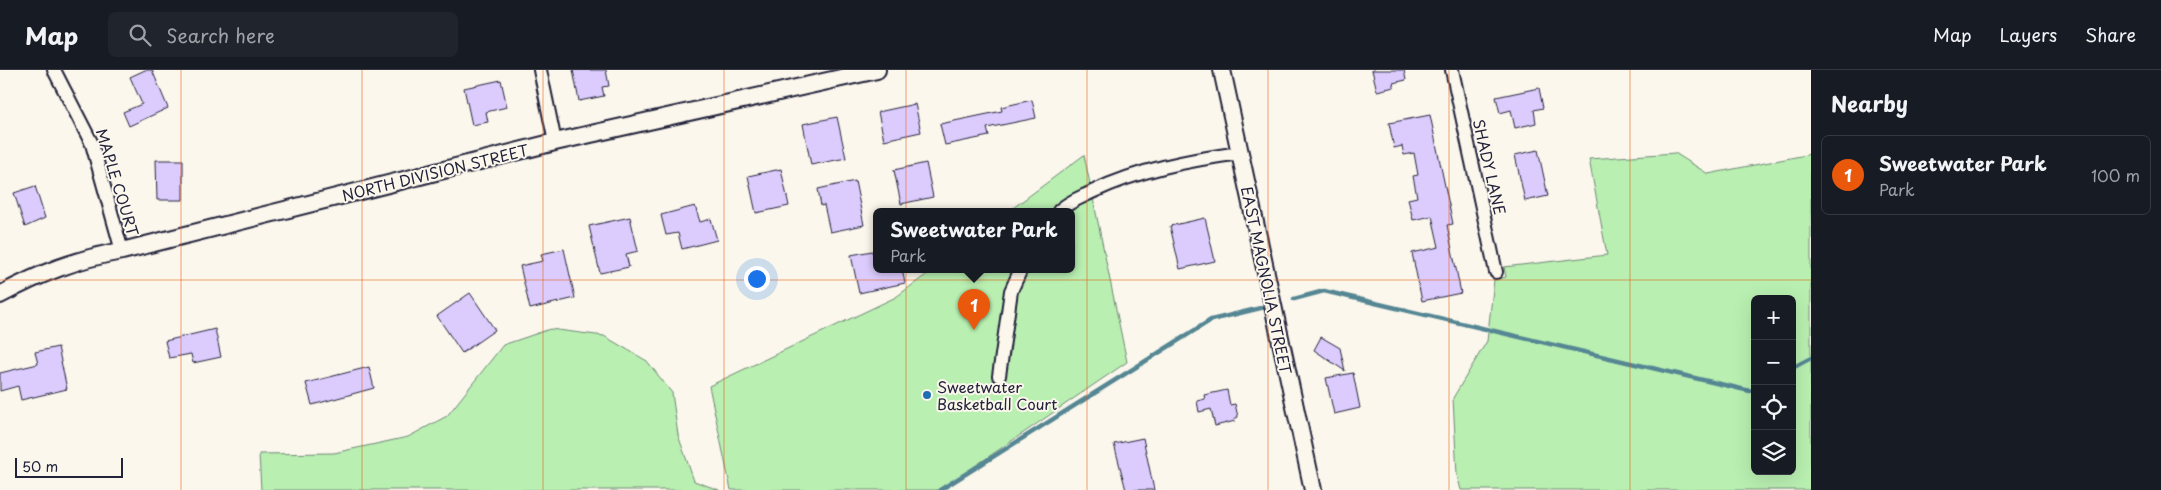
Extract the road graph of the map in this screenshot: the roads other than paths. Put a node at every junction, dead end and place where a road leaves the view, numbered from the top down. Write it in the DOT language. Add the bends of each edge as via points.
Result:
graph roads {
  1 [pos="54,70"];
  2 [pos="540,70"];
  3 [pos="877,70"];
  4 [pos="1222,70"];
  5 [pos="1452,70"];
  6 [pos="555,142"];
  7 [pos="1240,153"];
  8 [pos="1062,208"];
  9 [pos="122,250"];
  10 [pos="1496,272"];
  11 [pos="1019,273"];
  12 [pos="0,296"];
  13 [pos="998,376"];
  14 [pos="1313,490"];
  1 -- 9 [label="street, MAPLE COURT" via="92,144"];
  2 -- 6 [label="street"];
  3 -- 6 [label="street, NORTH DIVISION STREET"];
  4 -- 7 [label="street, EAST MAGNOLIA STREET"];
  5 -- 10 [label="street, SHADY LANE"];
  6 -- 9 [label="street, NORTH DIVISION STREET"];
  7 -- 8 [label="street" via="1195,159 1114,182"];
  7 -- 14 [label="street, EAST MAGNOLIA STREET"];
  9 -- 12 [label="street, NORTH DIVISION STREET" via="58,267"];
  11 -- 13 [label="street" via="1011,291"];
}
